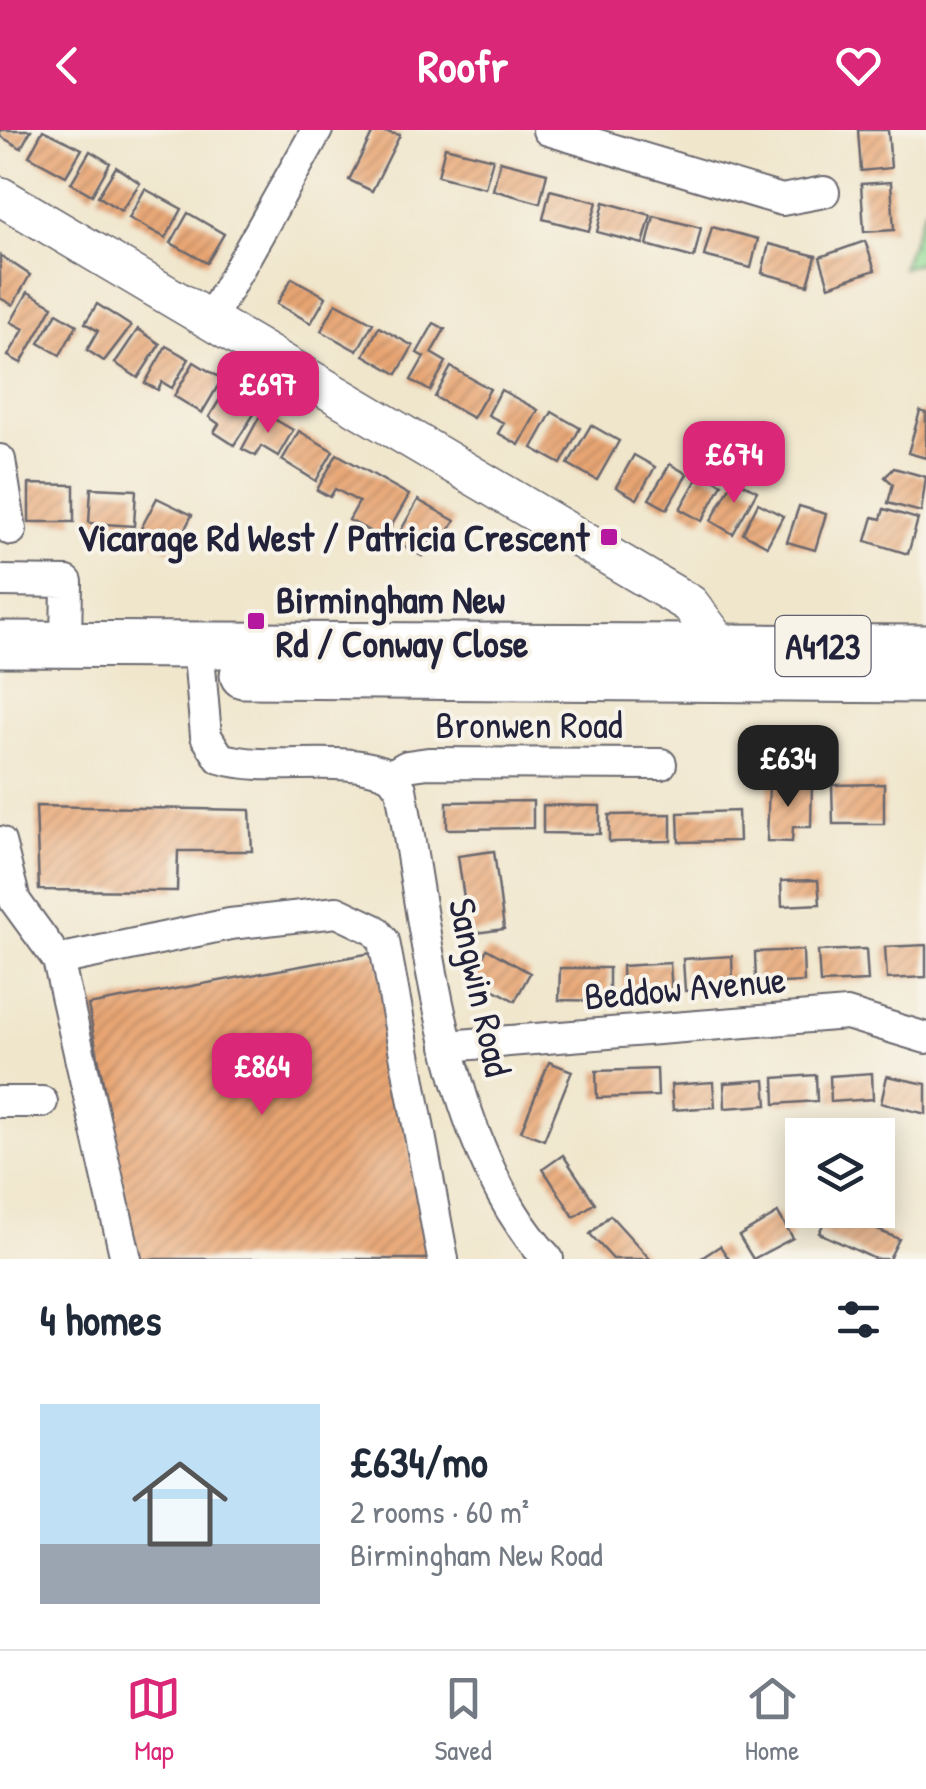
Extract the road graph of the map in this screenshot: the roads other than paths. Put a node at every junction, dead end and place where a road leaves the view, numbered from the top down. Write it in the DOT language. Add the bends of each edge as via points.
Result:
graph roads {
  1 [pos="316,130"];
  2 [pos="548,130"];
  3 [pos="824,192"];
  4 [pos="0,196"];
  5 [pos="211,318"];
  6 [pos="0,460"];
  7 [pos="11,530"];
  8 [pos="0,581"];
  9 [pos="66,643"];
  10 [pos="0,644"];
  11 [pos="926,648"];
  12 [pos="199,659"];
  13 [pos="724,662"];
  14 [pos="0,673"];
  15 [pos="926,680"];
  16 [pos="661,764"];
  17 [pos="392,775"];
  18 [pos="0,842"];
  19 [pos="58,960"];
  20 [pos="926,1038"];
  21 [pos="446,1046"];
  22 [pos="0,1102"];
  23 [pos="42,1102"];
  24 [pos="126,1259"];
  25 [pos="444,1259"];
  26 [pos="548,1259"];
  1 -- 5 [label="street"];
  2 -- 3 [label="street" via="782,200"];
  4 -- 5 [label="main road"];
  5 -- 13 [label="main road" via="690,604"];
  6 -- 7 [label="street"];
  8 -- 9 [label="street" via="67,582"];
  9 -- 10 [label="highway, A4123"];
  9 -- 12 [label="highway, A4123"];
  11 -- 13 [label="highway, A4123"];
  12 -- 13 [label="highway, A4123"];
  12 -- 14 [label="highway, A4123"];
  12 -- 17 [label="street, Bronwen Road" via="206,736 220,758 358,766"];
  13 -- 15 [label="highway, A4123"];
  16 -- 17 [label="street, Bronwen Road" via="428,762"];
  17 -- 21 [label="street, Sangwin Road" via="402,790"];
  18 -- 19 [label="street" via="15,901"];
  19 -- 24 [label="street"];
  19 -- 25 [label="street" via="230,924 337,912 375,930 384,942"];
  20 -- 21 [label="street, Beddow Avenue" via="847,1014"];
  21 -- 26 [label="street, Sangwin Road" via="500,1186"];
  22 -- 23 [label="street"];
}
